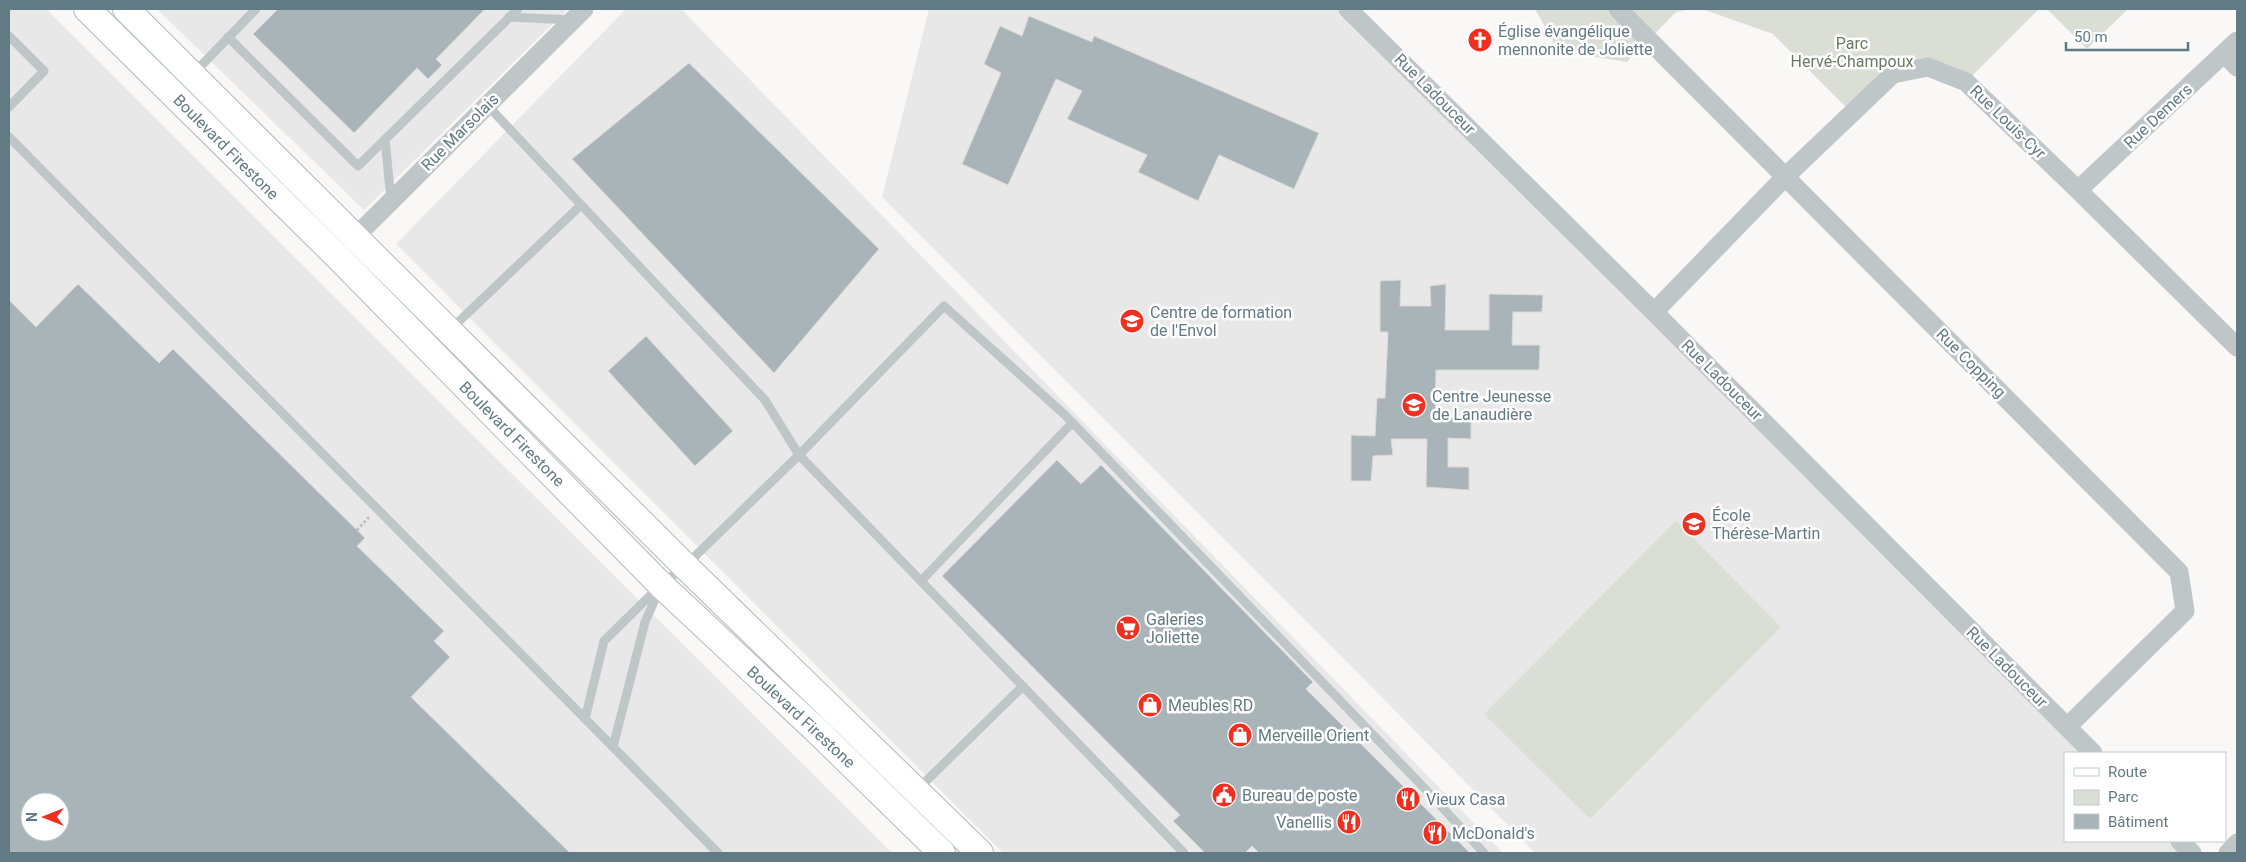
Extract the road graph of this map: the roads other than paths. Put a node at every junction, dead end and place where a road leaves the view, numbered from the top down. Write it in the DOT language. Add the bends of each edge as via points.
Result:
graph roads {
  1 [pos="87,9"];
  2 [pos="126,9"];
  3 [pos="256,9"];
  4 [pos="518,9"];
  5 [pos="1348,9"];
  6 [pos="1618,9"];
  7 [pos="578,14"];
  8 [pos="509,17"];
  9 [pos="9,36"];
  10 [pos="228,37"];
  11 [pos="2233,54"];
  12 [pos="192,75"];
  13 [pos="487,106"];
  14 [pos="9,107"];
  15 [pos="9,137"];
  16 [pos="385,139"];
  17 [pos="1785,177"];
  18 [pos="2078,190"];
  19 [pos="391,200"];
  20 [pos="581,205"];
  21 [pos="354,236"];
  22 [pos="337,256"];
  23 [pos="1654,312"];
  24 [pos="449,330"];
  25 [pos="2237,347"];
  26 [pos="1072,423"];
  27 [pos="799,455"];
  28 [pos="685,566"];
  29 [pos="921,581"];
  30 [pos="661,585"];
  31 [pos="1023,686"];
  32 [pos="585,719"];
  33 [pos="2067,728"];
  34 [pos="613,747"];
  35 [pos="2092,752"];
  36 [pos="917,790"];
  37 [pos="2181,842"];
  38 [pos="2237,844"];
  39 [pos="718,853"];
  40 [pos="942,853"];
  41 [pos="980,853"];
  42 [pos="1184,853"];
  43 [pos="1484,853"];
  44 [pos="2192,853"];
  45 [pos="2228,853"];
  1 -- 22 [label="main road, Boulevard Firestone"];
  2 -- 12 [label="main road, Boulevard Firestone"];
  3 -- 10 [label="lane"];
  4 -- 8 [label="lane"];
  5 -- 23 [label="street, Rue Ladouceur"];
  6 -- 17 [label="street, Rue Copping"];
  7 -- 8 [label="lane"];
  7 -- 13 [label="street, Rue Marsolais"];
  8 -- 16 [label="lane"];
  9 -- 14 [label="lane" via="44,71"];
  10 -- 12 [label="lane"];
  10 -- 16 [label="lane" via="358,166"];
  11 -- 18 [label="street, Rue Demers"];
  12 -- 21 [label="main road, Boulevard Firestone"];
  13 -- 19 [label="street, Rue Marsolais"];
  13 -- 20 [label="lane"];
  15 -- 32 [label="lane"];
  16 -- 19 [label="lane"];
  17 -- 18 [label="street, Rue Louis-Cyr" via="1892,74 1928,67 1966,82"];
  17 -- 23 [label="street, Rue Louis-Cyr"];
  17 -- 33 [label="street, Rue Copping" via="2179,572 2185,611"];
  18 -- 25 [label="street, Rue Louis-Cyr"];
  19 -- 21 [label="street, Rue Marsolais"];
  20 -- 24 [label="lane"];
  20 -- 27 [label="lane" via="765,400"];
  21 -- 22 [label="street, Rue Marsolais"];
  21 -- 24 [label="main road, Boulevard Firestone"];
  22 -- 30 [label="main road, Boulevard Firestone"];
  23 -- 33 [label="street, Rue Ladouceur"];
  24 -- 28 [label="main road, Boulevard Firestone"];
  26 -- 27 [label="lane" via="944,306"];
  26 -- 29 [label="lane"];
  26 -- 43 [label="lane"];
  27 -- 28 [label="lane"];
  27 -- 29 [label="lane"];
  28 -- 30 [label="lane"];
  28 -- 36 [label="main road, Boulevard Firestone"];
  29 -- 31 [label="lane"];
  30 -- 32 [label="lane" via="604,641"];
  30 -- 34 [label="lane" via="645,622"];
  30 -- 40 [label="main road, Boulevard Firestone"];
  31 -- 36 [label="lane"];
  31 -- 42 [label="lane"];
  32 -- 34 [label="lane"];
  33 -- 35 [label="street, Rue Ladouceur"];
  34 -- 39 [label="lane"];
  36 -- 41 [label="main road, Boulevard Firestone"];
  37 -- 44 [label="street"];
  38 -- 45 [label="street"];
}
